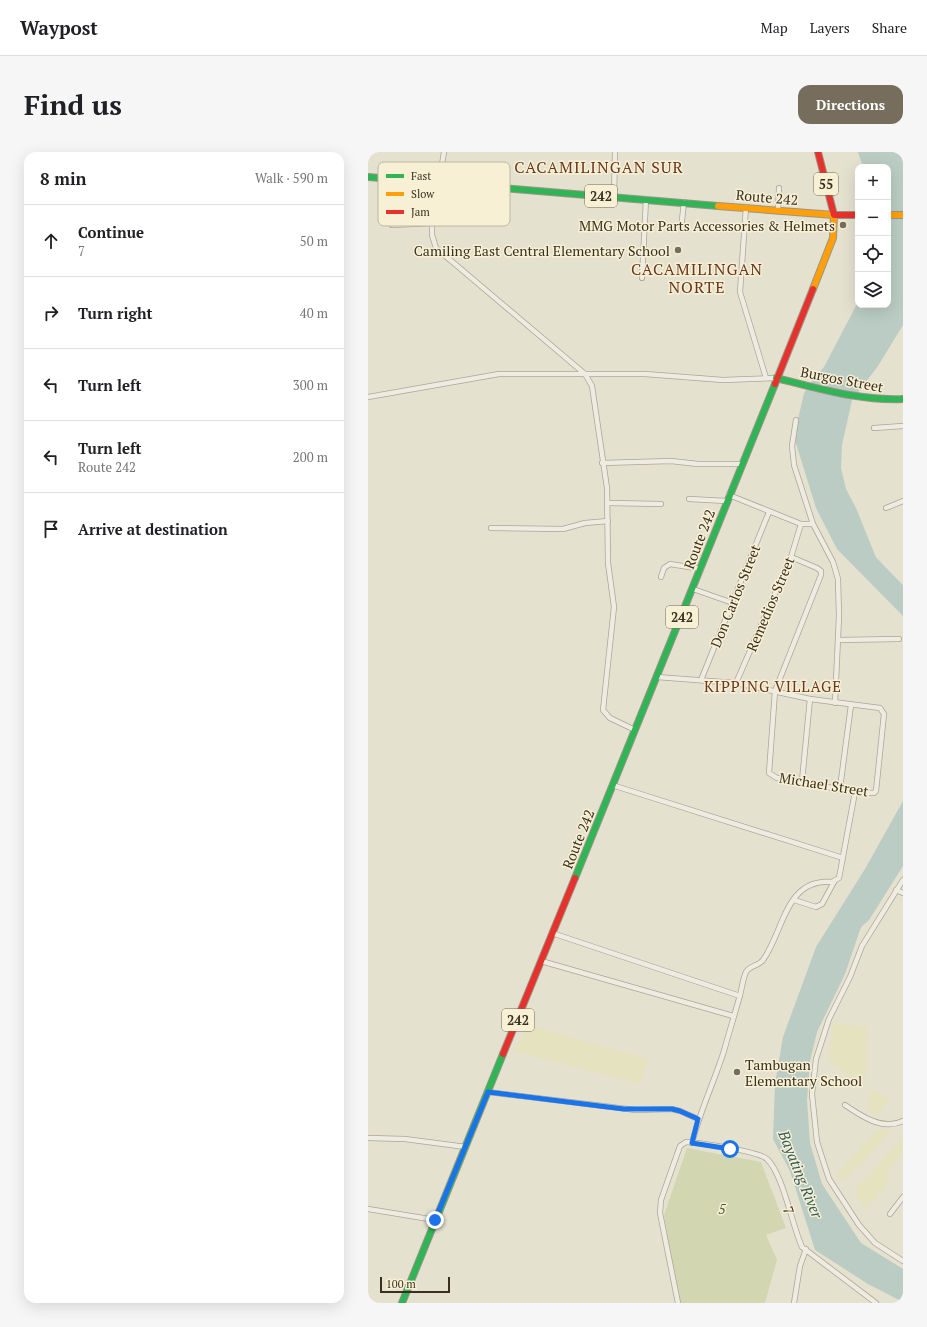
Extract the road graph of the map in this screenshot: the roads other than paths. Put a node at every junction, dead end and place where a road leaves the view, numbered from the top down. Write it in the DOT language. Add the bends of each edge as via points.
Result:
graph roads {
  1 [pos="444,152"];
  2 [pos="615,152"];
  3 [pos="818,152"];
  4 [pos="442,162"];
  5 [pos="368,177"];
  6 [pos="378,178"];
  7 [pos="779,188"];
  8 [pos="510,189"];
  9 [pos="614,197"];
  10 [pos="646,200"];
  11 [pos="684,202"];
  12 [pos="746,207"];
  13 [pos="778,210"];
  14 [pos="834,215"];
  15 [pos="855,215"];
  16 [pos="891,215"];
  17 [pos="903,215"];
  18 [pos="432,226"];
  19 [pos="681,229"];
  20 [pos="642,278"];
  21 [pos="585,374"];
  22 [pos="766,378"];
  23 [pos="776,378"];
  24 [pos="368,397"];
  25 [pos="903,399"];
  26 [pos="796,420"];
  27 [pos="903,426"];
  28 [pos="874,428"];
  29 [pos="602,462"];
  30 [pos="741,464"];
  31 [pos="728,498"];
  32 [pos="689,499"];
  33 [pos="903,501"];
  34 [pos="608,504"];
  35 [pos="662,504"];
  36 [pos="886,508"];
  37 [pos="769,512"];
  38 [pos="608,521"];
  39 [pos="801,524"];
  40 [pos="813,524"];
  41 [pos="491,528"];
  42 [pos="791,557"];
  43 [pos="701,569"];
  44 [pos="661,577"];
  45 [pos="693,589"];
  46 [pos="732,603"];
  47 [pos="899,639"];
  48 [pos="839,640"];
  49 [pos="657,677"];
  50 [pos="701,680"];
  51 [pos="736,684"];
  52 [pos="775,691"];
  53 [pos="810,699"];
  54 [pos="835,703"];
  55 [pos="852,705"];
  56 [pos="635,730"];
  57 [pos="802,781"];
  58 [pos="612,785"];
  59 [pos="840,788"];
  60 [pos="855,792"];
  61 [pos="843,858"];
  62 [pos="903,880"];
  63 [pos="834,882"];
  64 [pos="896,890"];
  65 [pos="903,893"];
  66 [pos="794,900"];
  67 [pos="552,933"];
  68 [pos="541,961"];
  69 [pos="740,996"];
  70 [pos="734,1016"];
  71 [pos="488,1092"];
  72 [pos="845,1105"];
  73 [pos="698,1119"];
  74 [pos="903,1121"];
  75 [pos="368,1138"];
  76 [pos="692,1143"];
  77 [pos="466,1147"];
  78 [pos="903,1196"];
  79 [pos="368,1209"];
  80 [pos="890,1214"];
  81 [pos="435,1220"];
  82 [pos="806,1249"];
  83 [pos="903,1261"];
  84 [pos="402,1303"];
  85 [pos="678,1303"];
  86 [pos="794,1303"];
  87 [pos="876,1303"];
  1 -- 4 [label="street"];
  2 -- 9 [label="street"];
  3 -- 14 [label="main road, 55"];
  5 -- 6 [label="main road, Route 242 / 242"];
  7 -- 13 [label="street"];
  8 -- 9 [label="main road, Route 242 / 242"];
  9 -- 10 [label="main road, Route 242 / 242"];
  10 -- 11 [label="main road, Route 242 / 242"];
  10 -- 20 [label="street"];
  11 -- 12 [label="main road, Route 242 / 242"];
  11 -- 19 [label="street"];
  12 -- 13 [label="main road, Route 242 / 242"];
  12 -- 22 [label="street" via="740,292"];
  13 -- 14 [label="main road, Route 242 / 242"];
  14 -- 15 [label="main road, 55"];
  14 -- 23 [label="main road, Route 242 / 242" via="833,238"];
  16 -- 17 [label="main road"];
  18 -- 21 [label="street" via="433,242 441,254"];
  21 -- 22 [label="street" via="645,374 722,380"];
  21 -- 24 [label="street" via="499,374"];
  21 -- 29 [label="street" via="594,392"];
  22 -- 23 [label="street"];
  23 -- 25 [label="main road, Burgos Street" via="864,399"];
  23 -- 30 [label="main road, Route 242 / 242"];
  26 -- 40 [label="street" via="792,446 794,465"];
  27 -- 28 [label="street"];
  29 -- 30 [label="street"];
  29 -- 34 [label="street"];
  30 -- 31 [label="main road, Route 242 / 242"];
  31 -- 32 [label="street"];
  31 -- 37 [label="street"];
  31 -- 43 [label="main road, Route 242 / 242"];
  33 -- 36 [label="street"];
  34 -- 35 [label="street"];
  34 -- 38 [label="street"];
  37 -- 39 [label="street"];
  37 -- 46 [label="street, Don Carlos Street"];
  38 -- 41 [label="street" via="563,528"];
  38 -- 56 [label="street" via="608,563 614,607 604,710 610,718"];
  39 -- 40 [label="street"];
  39 -- 42 [label="street, Remedios Street"];
  40 -- 48 [label="street" via="838,579"];
  42 -- 51 [label="street, Remedios Street"];
  42 -- 52 [label="street" via="817,568 821,575"];
  43 -- 44 [label="street" via="670,564 664,568"];
  43 -- 45 [label="main road, Route 242 / 242"];
  45 -- 46 [label="street"];
  45 -- 49 [label="main road, Route 242 / 242"];
  46 -- 50 [label="street, Don Carlos Street"];
  47 -- 48 [label="street"];
  48 -- 54 [label="street"];
  49 -- 50 [label="street"];
  49 -- 56 [label="main road, Route 242 / 242"];
  50 -- 51 [label="street"];
  51 -- 52 [label="street"];
  52 -- 53 [label="street"];
  52 -- 57 [label="street, Michael Street" via="768,768 771,776"];
  53 -- 54 [label="street"];
  53 -- 57 [label="street"];
  54 -- 55 [label="street"];
  55 -- 59 [label="street"];
  55 -- 60 [label="street, Michael Street" via="880,708 884,711 876,791 870,794"];
  56 -- 58 [label="main road, Route 242 / 242"];
  57 -- 59 [label="street, Michael Street"];
  58 -- 61 [label="street"];
  58 -- 67 [label="main road, Route 242 / 242"];
  59 -- 60 [label="street, Michael Street"];
  60 -- 61 [label="street"];
  61 -- 63 [label="street" via="839,878"];
  62 -- 64 [label="street"];
  63 -- 66 [label="street" via="810,884"];
  63 -- 66 [label="street" via="822,904 816,907"];
  64 -- 65 [label="street"];
  64 -- 83 [label="street" via="862,946 850,977 828,1019 816,1059 812,1094 817,1142 830,1179 863,1230 875,1243"];
  66 -- 69 [label="street" via="781,920 764,959 747,970"];
  67 -- 68 [label="main road, Route 242 / 242"];
  67 -- 69 [label="street"];
  68 -- 70 [label="street"];
  68 -- 71 [label="main road, Route 242 / 242"];
  69 -- 70 [label="street"];
  70 -- 73 [label="street" via="720,1064"];
  71 -- 73 [label="street" via="630,1109 672,1109"];
  71 -- 77 [label="main road, Route 242 / 242"];
  72 -- 74 [label="street" via="868,1120 894,1124"];
  73 -- 76 [label="street"];
  75 -- 77 [label="street" via="405,1139"];
  76 -- 82 [label="street, 7" via="755,1153 768,1159 780,1184 797,1237"];
  76 -- 85 [label="street" via="686,1142 680,1146 660,1206 661,1225"];
  77 -- 81 [label="main road, Route 242 / 242"];
  78 -- 80 [label="street"];
  79 -- 81 [label="street"];
  81 -- 84 [label="main road, Route 242 / 242"];
  82 -- 86 [label="street" via="800,1266"];
  82 -- 87 [label="street, 7"];
}
